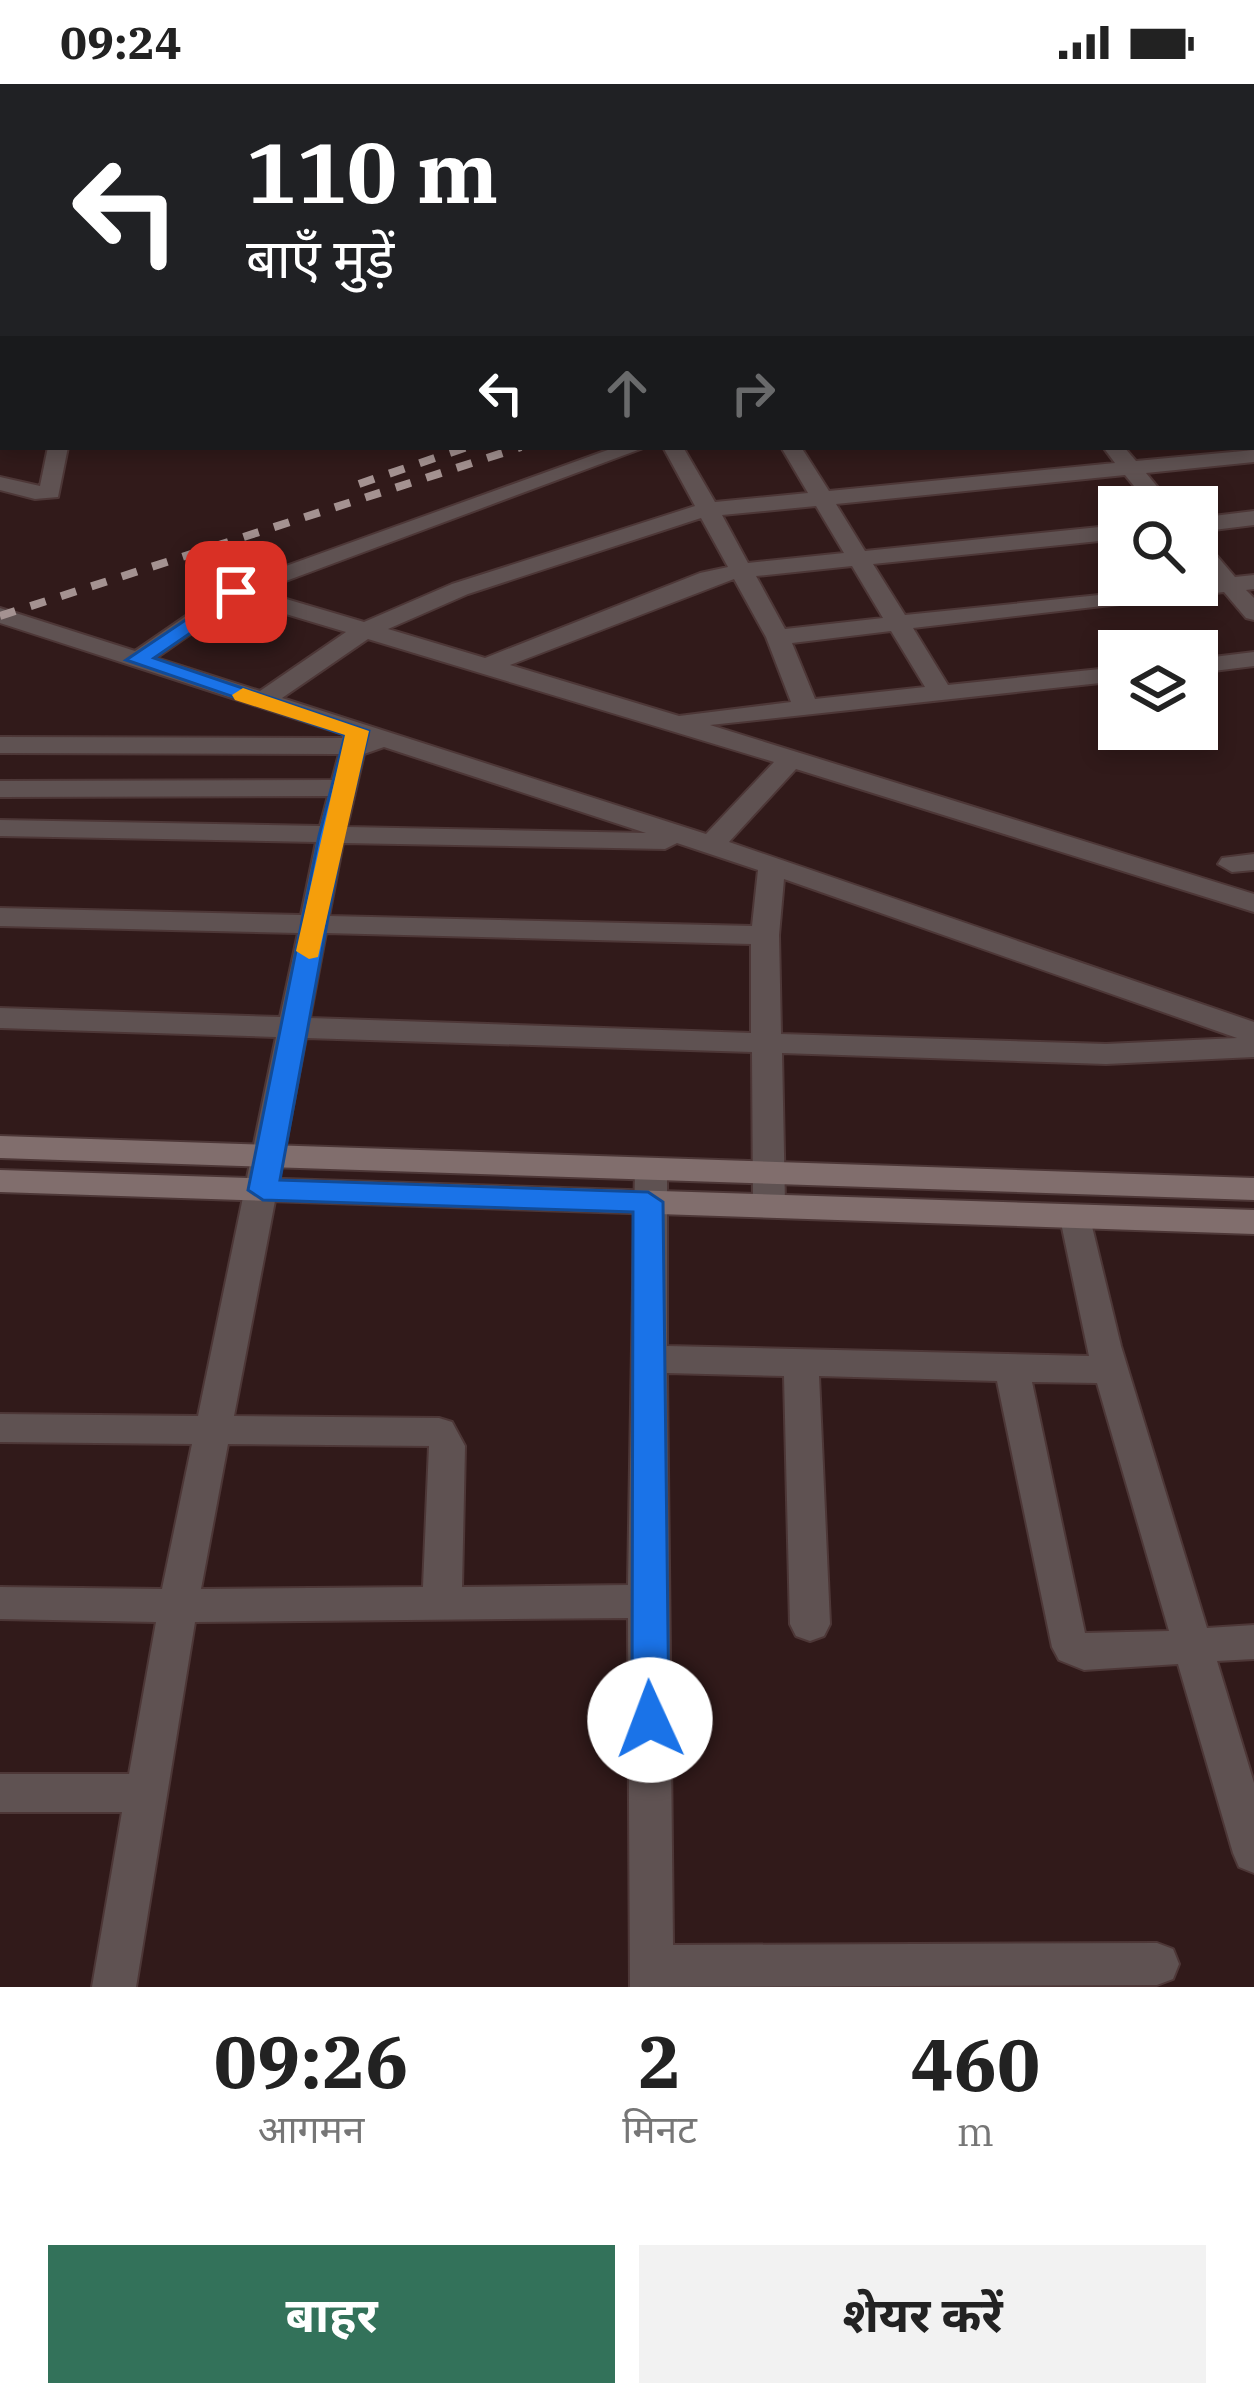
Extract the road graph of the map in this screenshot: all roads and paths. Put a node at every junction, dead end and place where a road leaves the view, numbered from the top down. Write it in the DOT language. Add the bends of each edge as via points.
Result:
graph roads {
  1 [pos="57,450"];
  2 [pos="628,450"];
  3 [pos="675,450"];
  4 [pos="792,450"];
  5 [pos="1116,450"];
  6 [pos="1254,457"];
  7 [pos="1132,469"];
  8 [pos="0,483"];
  9 [pos="1146,486"];
  10 [pos="824,498"];
  11 [pos="705,510"];
  12 [pos="1254,518"];
  13 [pos="1218,522"];
  14 [pos="1098,534"];
  15 [pos="858,557"];
  16 [pos="1218,564"];
  17 [pos="743,570"];
  18 [pos="1242,583"];
  19 [pos="236,592"];
  20 [pos="1254,613"];
  21 [pos="0,615"];
  22 [pos="899,621"];
  23 [pos="364,631"];
  24 [pos="778,637"];
  25 [pos="1254,659"];
  26 [pos="137,660"];
  27 [pos="1218,663"];
  28 [pos="487,666"];
  29 [pos="1098,676"];
  30 [pos="941,694"];
  31 [pos="262,701"];
  32 [pos="806,709"];
  33 [pos="671,722"];
  34 [pos="355,739"];
  35 [pos="0,745"];
  36 [pos="791,759"];
  37 [pos="342,788"];
  38 [pos="0,789"];
  39 [pos="0,828"];
  40 [pos="331,836"];
  41 [pos="706,844"];
  42 [pos="772,866"];
  43 [pos="1254,903"];
  44 [pos="0,916"];
  45 [pos="314,926"];
  46 [pos="765,935"];
  47 [pos="0,1018"];
  48 [pos="296,1024"];
  49 [pos="1254,1033"];
  50 [pos="766,1043"];
  51 [pos="1254,1047"];
  52 [pos="0,1147"];
  53 [pos="770,1170"];
  54 [pos="267,1173"];
  55 [pos="0,1181"];
  56 [pos="649,1185"];
  57 [pos="1254,1189"];
  58 [pos="769,1204"];
  59 [pos="1076,1218"];
  60 [pos="1254,1222"];
  61 [pos="649,1359"];
  62 [pos="800,1361"];
  63 [pos="1012,1367"];
  64 [pos="1111,1370"];
  65 [pos="0,1428"];
  66 [pos="214,1432"];
  67 [pos="646,1601"];
  68 [pos="0,1603"];
  69 [pos="442,1604"];
  70 [pos="178,1606"];
  71 [pos="810,1624"];
  72 [pos="1254,1642"];
  73 [pos="1194,1647"];
  74 [pos="0,1793"];
  75 [pos="148,1793"];
  76 [pos="1254,1853"];
  77 [pos="1157,1964"];
  78 [pos="652,1977"];
  79 [pos="114,1987"];
  1 -- 8 [label="street" via="50,492"];
  2 -- 19 [label="street"];
  3 -- 11 [label="street"];
  4 -- 10 [label="street"];
  5 -- 7 [label="street"];
  6 -- 7 [label="street"];
  7 -- 9 [label="street"];
  7 -- 10 [label="street"];
  10 -- 11 [label="street"];
  10 -- 15 [label="street"];
  11 -- 17 [label="street"];
  11 -- 23 [label="street" via="460,589"];
  12 -- 13 [label="street"];
  14 -- 15 [label="street"];
  15 -- 17 [label="street"];
  15 -- 22 [label="street"];
  16 -- 18 [label="street"];
  17 -- 24 [label="street"];
  17 -- 28 [label="street"];
  18 -- 20 [label="street"];
  18 -- 22 [label="street"];
  19 -- 23 [label="street"];
  19 -- 26 [label="street"];
  21 -- 26 [label="street"];
  22 -- 24 [label="street"];
  22 -- 30 [label="street"];
  23 -- 28 [label="street"];
  23 -- 31 [label="street"];
  24 -- 32 [label="street"];
  25 -- 27 [label="street"];
  26 -- 31 [label="street"];
  28 -- 33 [label="street"];
  29 -- 30 [label="street"];
  30 -- 32 [label="street"];
  31 -- 34 [label="street"];
  32 -- 33 [label="street"];
  33 -- 36 [label="street"];
  34 -- 35 [label="street"];
  34 -- 37 [label="street"];
  34 -- 41 [label="street"];
  36 -- 41 [label="street"];
  36 -- 43 [label="street"];
  37 -- 38 [label="street"];
  37 -- 40 [label="street"];
  39 -- 40 [label="street"];
  40 -- 41 [label="street"];
  40 -- 45 [label="street"];
  41 -- 42 [label="street"];
  42 -- 46 [label="street"];
  42 -- 49 [label="street"];
  44 -- 45 [label="street"];
  45 -- 46 [label="street"];
  45 -- 48 [label="street"];
  46 -- 50 [label="street"];
  47 -- 48 [label="street"];
  48 -- 50 [label="street"];
  48 -- 54 [label="street"];
  50 -- 51 [label="street" via="1106,1054"];
  50 -- 53 [label="street"];
  52 -- 54 [label="main road"];
  53 -- 56 [label="main road"];
  53 -- 57 [label="main road"];
  53 -- 58 [label="street"];
  54 -- 55 [label="main road"];
  54 -- 56 [label="main road"];
  54 -- 66 [label="street"];
  56 -- 58 [label="main road"];
  56 -- 61 [label="street"];
  58 -- 59 [label="main road"];
  59 -- 60 [label="main road"];
  59 -- 64 [label="street"];
  61 -- 62 [label="street"];
  61 -- 67 [label="street"];
  62 -- 63 [label="street"];
  62 -- 71 [label="street"];
  63 -- 64 [label="street"];
  63 -- 73 [label="street" via="1069,1643 1084,1652"];
  64 -- 73 [label="street"];
  65 -- 66 [label="street"];
  66 -- 69 [label="street" via="445,1436"];
  66 -- 70 [label="street"];
  67 -- 69 [label="street"];
  67 -- 78 [label="street"];
  68 -- 70 [label="street"];
  69 -- 70 [label="street"];
  70 -- 75 [label="street"];
  72 -- 73 [label="street"];
  73 -- 76 [label="street"];
  74 -- 75 [label="street"];
  75 -- 79 [label="street"];
  77 -- 78 [label="street"];
}
